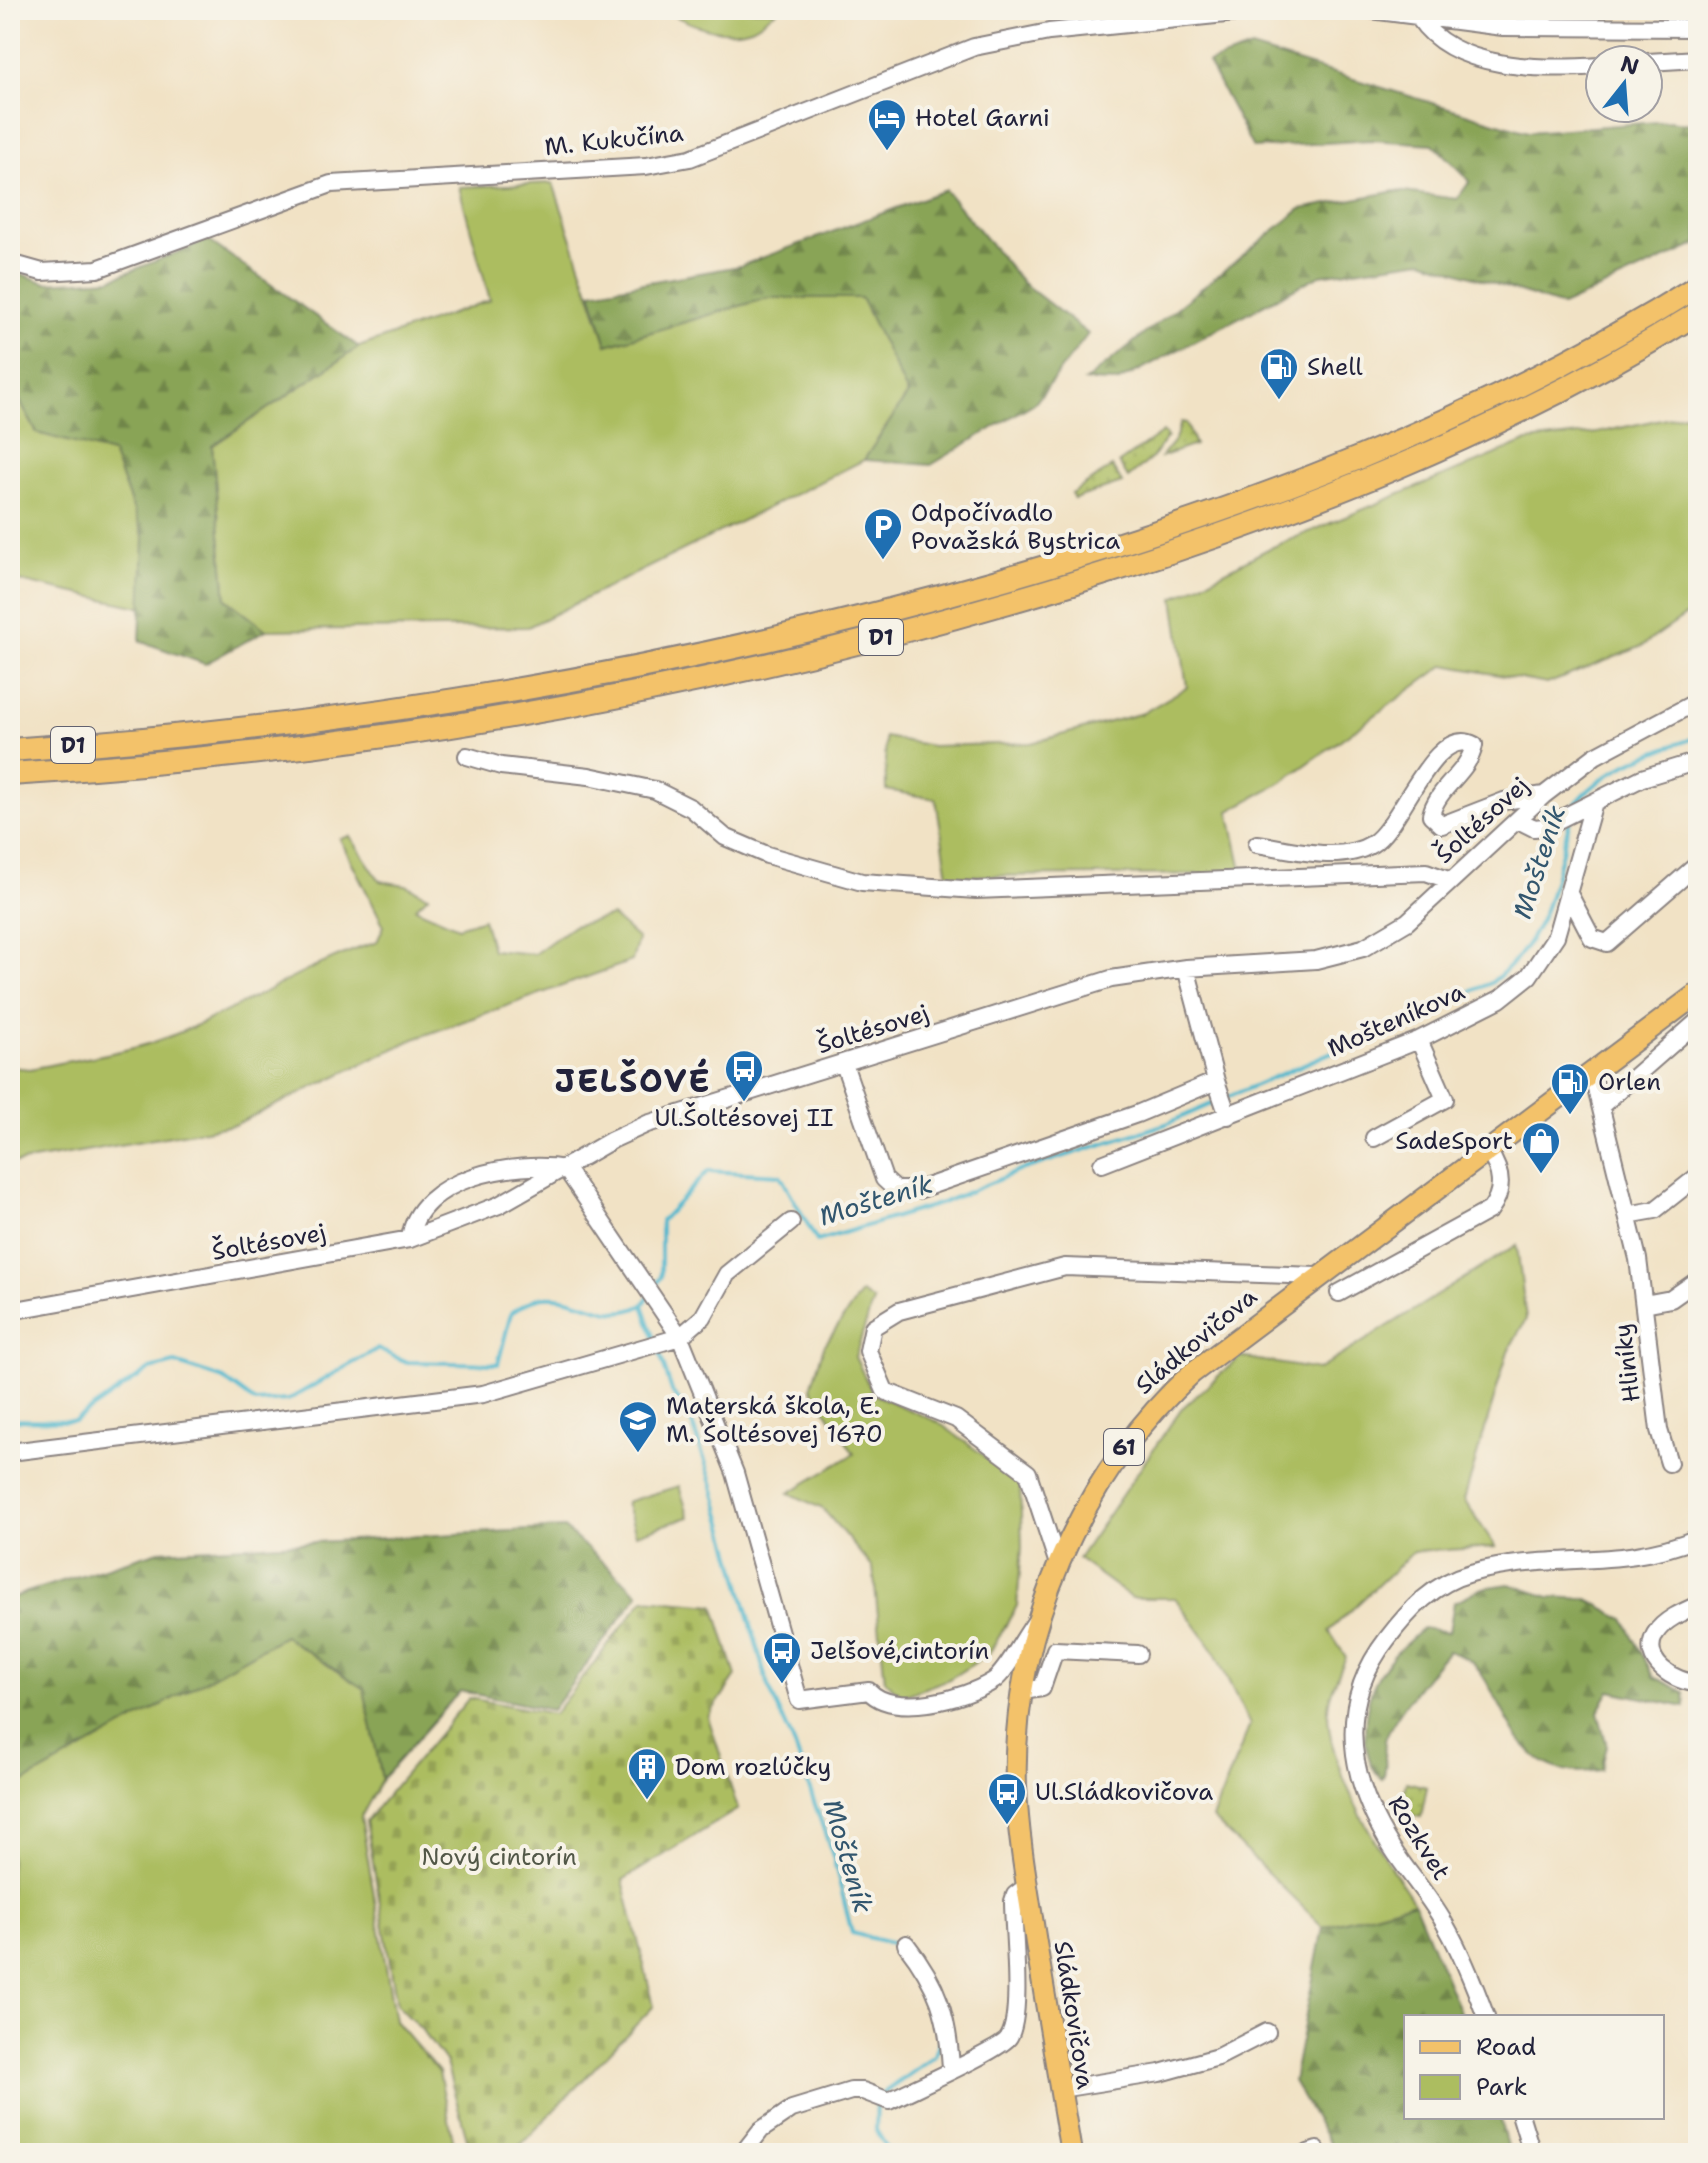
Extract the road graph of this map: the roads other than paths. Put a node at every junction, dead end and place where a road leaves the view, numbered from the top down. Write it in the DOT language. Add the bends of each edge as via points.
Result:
graph roads {
  1 [pos="1265,10"];
  2 [pos="1371,10"];
  3 [pos="1208,13"];
  4 [pos="1420,14"];
  5 [pos="1139,16"];
  6 [pos="1698,28"];
  7 [pos="1698,59"];
  8 [pos="1664,61"];
  9 [pos="1584,66"];
  10 [pos="10,263"];
  11 [pos="1698,286"];
  12 [pos="1698,313"];
  13 [pos="1698,701"];
  14 [pos="10,750"];
  15 [pos="467,756"];
  16 [pos="1698,761"];
  17 [pos="10,774"];
  18 [pos="1544,795"];
  19 [pos="1579,809"];
  20 [pos="1518,820"];
  21 [pos="1257,844"];
  22 [pos="1698,864"];
  23 [pos="1451,881"];
  24 [pos="1568,892"];
  25 [pos="1186,968"];
  26 [pos="1698,993"];
  27 [pos="1698,1021"];
  28 [pos="1419,1040"];
  29 [pos="844,1064"];
  30 [pos="1592,1072"];
  31 [pos="1222,1099"];
  32 [pos="1601,1106"];
  33 [pos="1374,1138"];
  34 [pos="1488,1151"];
  35 [pos="1102,1164"];
  36 [pos="566,1169"];
  37 [pos="1698,1176"];
  38 [pos="1627,1215"];
  39 [pos="791,1222"];
  40 [pos="410,1239"];
  41 [pos="1317,1276"];
  42 [pos="1698,1280"];
  43 [pos="1339,1293"];
  44 [pos="1644,1304"];
  45 [pos="10,1311"];
  46 [pos="680,1337"];
  47 [pos="10,1452"];
  48 [pos="1669,1463"];
  49 [pos="1698,1538"];
  50 [pos="1058,1564"];
  51 [pos="1698,1605"];
  52 [pos="1039,1617"];
  53 [pos="1138,1654"];
  54 [pos="1698,1683"];
  55 [pos="1023,1691"];
  56 [pos="1027,1886"];
  57 [pos="906,1944"];
  58 [pos="1485,2015"];
  59 [pos="1267,2032"];
  60 [pos="951,2068"];
  61 [pos="1060,2089"];
  62 [pos="1522,2119"];
  63 [pos="743,2153"];
  64 [pos="1071,2153"];
  65 [pos="1532,2153"];
  1 -- 3 [label="street, M. Kukučína"];
  2 -- 4 [label="street"];
  3 -- 5 [label="street, M. Kukučína"];
  4 -- 6 [label="street" via="1503,27"];
  4 -- 9 [label="street" via="1432,38 1473,57 1534,67"];
  5 -- 10 [label="street, M. Kukučína" via="974,47 690,158 646,166 331,184 97,269 42,272"];
  7 -- 8 [label="street"];
  11 -- 14 [label="highway, D1" via="1545,374 1393,445 1154,533 932,600 661,665 442,704 249,730"];
  12 -- 17 [label="highway, D1" via="1481,431 1317,501 1166,554 937,623 667,686 446,726 248,753"];
  13 -- 18 [label="street, Šoltésovej" via="1595,756"];
  15 -- 23 [label="street" via="655,790 691,808 725,837 862,882 976,890 1426,872"];
  16 -- 19 [label="street" via="1642,778"];
  18 -- 20 [label="street, Šoltésovej"];
  18 -- 21 [label="street" via="1504,801 1442,825 1431,815 1434,801 1472,757 1474,745 1452,743 1422,773 1394,823 1371,845 1320,854"];
  19 -- 20 [label="street" via="1544,827"];
  19 -- 24 [label="street, Mošteníkova"];
  20 -- 23 [label="street, Šoltésovej"];
  22 -- 24 [label="street" via="1607,943 1592,938"];
  23 -- 25 [label="street, Šoltésovej" via="1407,922 1363,948 1316,960"];
  24 -- 28 [label="street, Mošteníkova" via="1556,936 1529,976 1500,999"];
  25 -- 29 [label="street, Šoltésovej" via="1111,979"];
  25 -- 31 [label="street"];
  26 -- 30 [label="main road, Sládkovičova / 61"];
  27 -- 32 [label="street"];
  28 -- 31 [label="street, Mošteníkova"];
  28 -- 33 [label="street" via="1445,1099"];
  29 -- 31 [label="street, Mošteníkova" via="884,1179 896,1190 918,1190 1137,1114"];
  29 -- 36 [label="street, Šoltésovej" via="647,1124"];
  30 -- 32 [label="street, Hliníky"];
  30 -- 34 [label="main road, Sládkovičova / 61"];
  31 -- 35 [label="street, Mošteníkova"];
  32 -- 38 [label="street, Hliníky"];
  34 -- 41 [label="main road, Sládkovičova / 61"];
  34 -- 43 [label="street" via="1501,1189 1490,1210"];
  36 -- 40 [label="street, Šoltésovej" via="499,1205"];
  36 -- 40 [label="street" via="518,1166 446,1187 418,1211"];
  36 -- 46 [label="street"];
  37 -- 38 [label="street" via="1655,1210"];
  38 -- 44 [label="street, Hliníky"];
  39 -- 46 [label="street" via="727,1274 703,1317"];
  40 -- 45 [label="street, Šoltésovej"];
  41 -- 50 [label="main road, Sládkovičova / 61" via="1192,1373 1148,1416 1108,1472"];
  41 -- 50 [label="street" via="1065,1267 899,1311 873,1327 868,1351 885,1391 956,1419 1028,1473"];
  42 -- 44 [label="street, Hliníky" via="1671,1299"];
  44 -- 48 [label="street, Hliníky" via="1659,1430"];
  46 -- 47 [label="street" via="483,1394"];
  46 -- 52 [label="street" via="735,1473 799,1700 869,1691 878,1701 903,1706 945,1700 994,1681"];
  49 -- 58 [label="street, Rozkvet" via="1644,1557 1518,1563 1468,1573 1439,1586 1402,1618 1361,1680 1353,1743 1362,1789 1393,1850 1448,1928"];
  50 -- 52 [label="main road, Sládkovičova / 61"];
  51 -- 54 [label="street" via="1675,1615 1655,1634 1652,1652 1661,1669"];
  52 -- 55 [label="main road, Sládkovičova / 61"];
  53 -- 55 [label="street" via="1055,1650 1042,1688"];
  55 -- 56 [label="main road, Sládkovičova / 61" via="1016,1786"];
  56 -- 60 [label="street, Sládkovičova" via="1013,1901 1016,2013 1009,2038 993,2052"];
  56 -- 61 [label="main road, Sládkovičova / 61"];
  57 -- 60 [label="street" via="930,1974 944,2012"];
  59 -- 61 [label="street" via="1218,2057 1160,2073"];
  60 -- 63 [label="street, Sládkovičova" via="889,2101 851,2091 792,2109 761,2130"];
  61 -- 64 [label="main road, Sládkovičova / 61"];
  62 -- 65 [label="street"];
}
